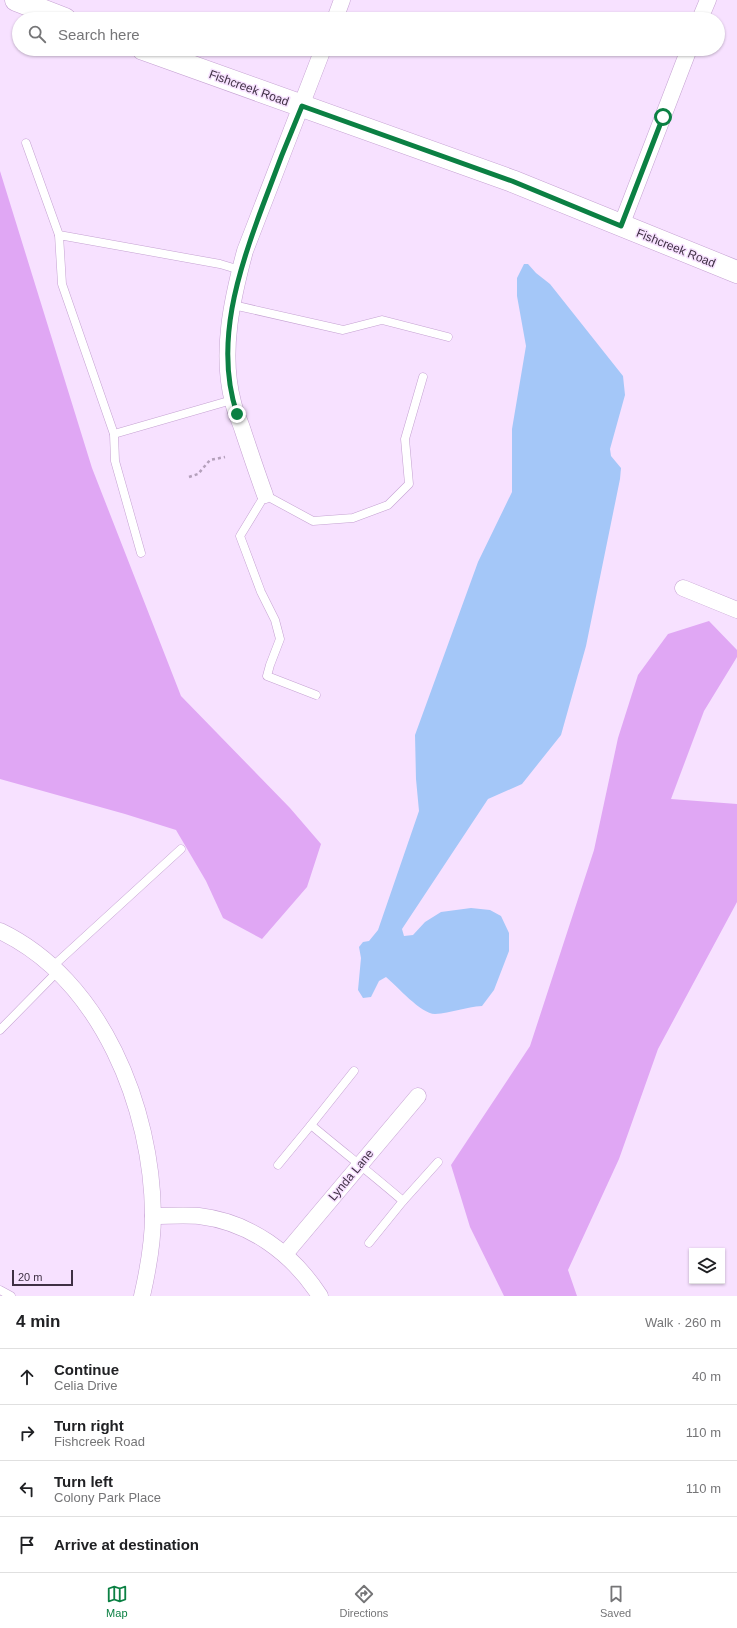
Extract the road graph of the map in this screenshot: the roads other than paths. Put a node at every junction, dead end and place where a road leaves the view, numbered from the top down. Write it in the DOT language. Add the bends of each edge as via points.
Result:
graph roads {
  1 [pos="16,0"];
  2 [pos="342,0"];
  3 [pos="708,0"];
  4 [pos="47,12"];
  5 [pos="338,12"];
  6 [pos="703,12"];
  7 [pos="163,56"];
  8 [pos="320,56"];
  9 [pos="686,56"];
  10 [pos="302,106"];
  11 [pos="26,143"];
  12 [pos="621,226"];
  13 [pos="58,235"];
  14 [pos="240,270"];
  15 [pos="737,272"];
  16 [pos="233,305"];
  17 [pos="448,337"];
  18 [pos="423,376"];
  19 [pos="232,400"];
  20 [pos="114,434"];
  21 [pos="265,495"];
  22 [pos="141,553"];
  23 [pos="683,588"];
  24 [pos="737,610"];
  25 [pos="316,695"];
  26 [pos="181,849"];
  27 [pos="0,931"];
  28 [pos="55,970"];
  29 [pos="0,1030"];
  30 [pos="354,1071"];
  31 [pos="418,1096"];
  32 [pos="311,1125"];
  33 [pos="438,1162"];
  34 [pos="361,1164"];
  35 [pos="278,1165"];
  36 [pos="403,1201"];
  37 [pos="153,1216"];
  38 [pos="369,1243"];
  39 [pos="285,1254"];
  40 [pos="0,1290"];
  41 [pos="11,1296"];
  42 [pos="142,1296"];
  43 [pos="320,1296"];
  1 -- 4 [label="main road"];
  2 -- 5 [label="street"];
  3 -- 6 [label="street"];
  7 -- 10 [label="main road, Fishcreek Road"];
  8 -- 10 [label="street"];
  9 -- 12 [label="street"];
  10 -- 12 [label="main road, Fishcreek Road" via="512,181"];
  10 -- 14 [label="street" via="270,184"];
  11 -- 13 [label="lane"];
  12 -- 15 [label="main road, Fishcreek Road"];
  13 -- 14 [label="lane" via="220,264"];
  13 -- 20 [label="lane" via="62,284"];
  14 -- 16 [label="street"];
  16 -- 17 [label="lane" via="343,330 382,320"];
  16 -- 19 [label="street" via="228,342"];
  18 -- 21 [label="lane" via="405,439 409,484 388,505 353,518 313,521"];
  19 -- 20 [label="lane"];
  19 -- 21 [label="street"];
  20 -- 22 [label="lane" via="115,461"];
  21 -- 25 [label="lane" via="240,536 261,592 275,620 280,639 267,676"];
  23 -- 24 [label="street"];
  26 -- 28 [label="lane"];
  27 -- 28 [label="street" via="32,950"];
  28 -- 29 [label="lane"];
  28 -- 37 [label="street" via="86,1005 107,1038 126,1078 145,1141"];
  30 -- 32 [label="lane"];
  31 -- 34 [label="street, Lynda Lane"];
  32 -- 34 [label="lane"];
  32 -- 35 [label="lane"];
  33 -- 36 [label="lane"];
  34 -- 36 [label="lane"];
  34 -- 39 [label="street, Lynda Lane"];
  36 -- 38 [label="lane"];
  37 -- 39 [label="street" via="198,1216 222,1221 265,1239"];
  37 -- 42 [label="street" via="152,1240"];
  39 -- 43 [label="street"];
  40 -- 41 [label="lane"];
}
